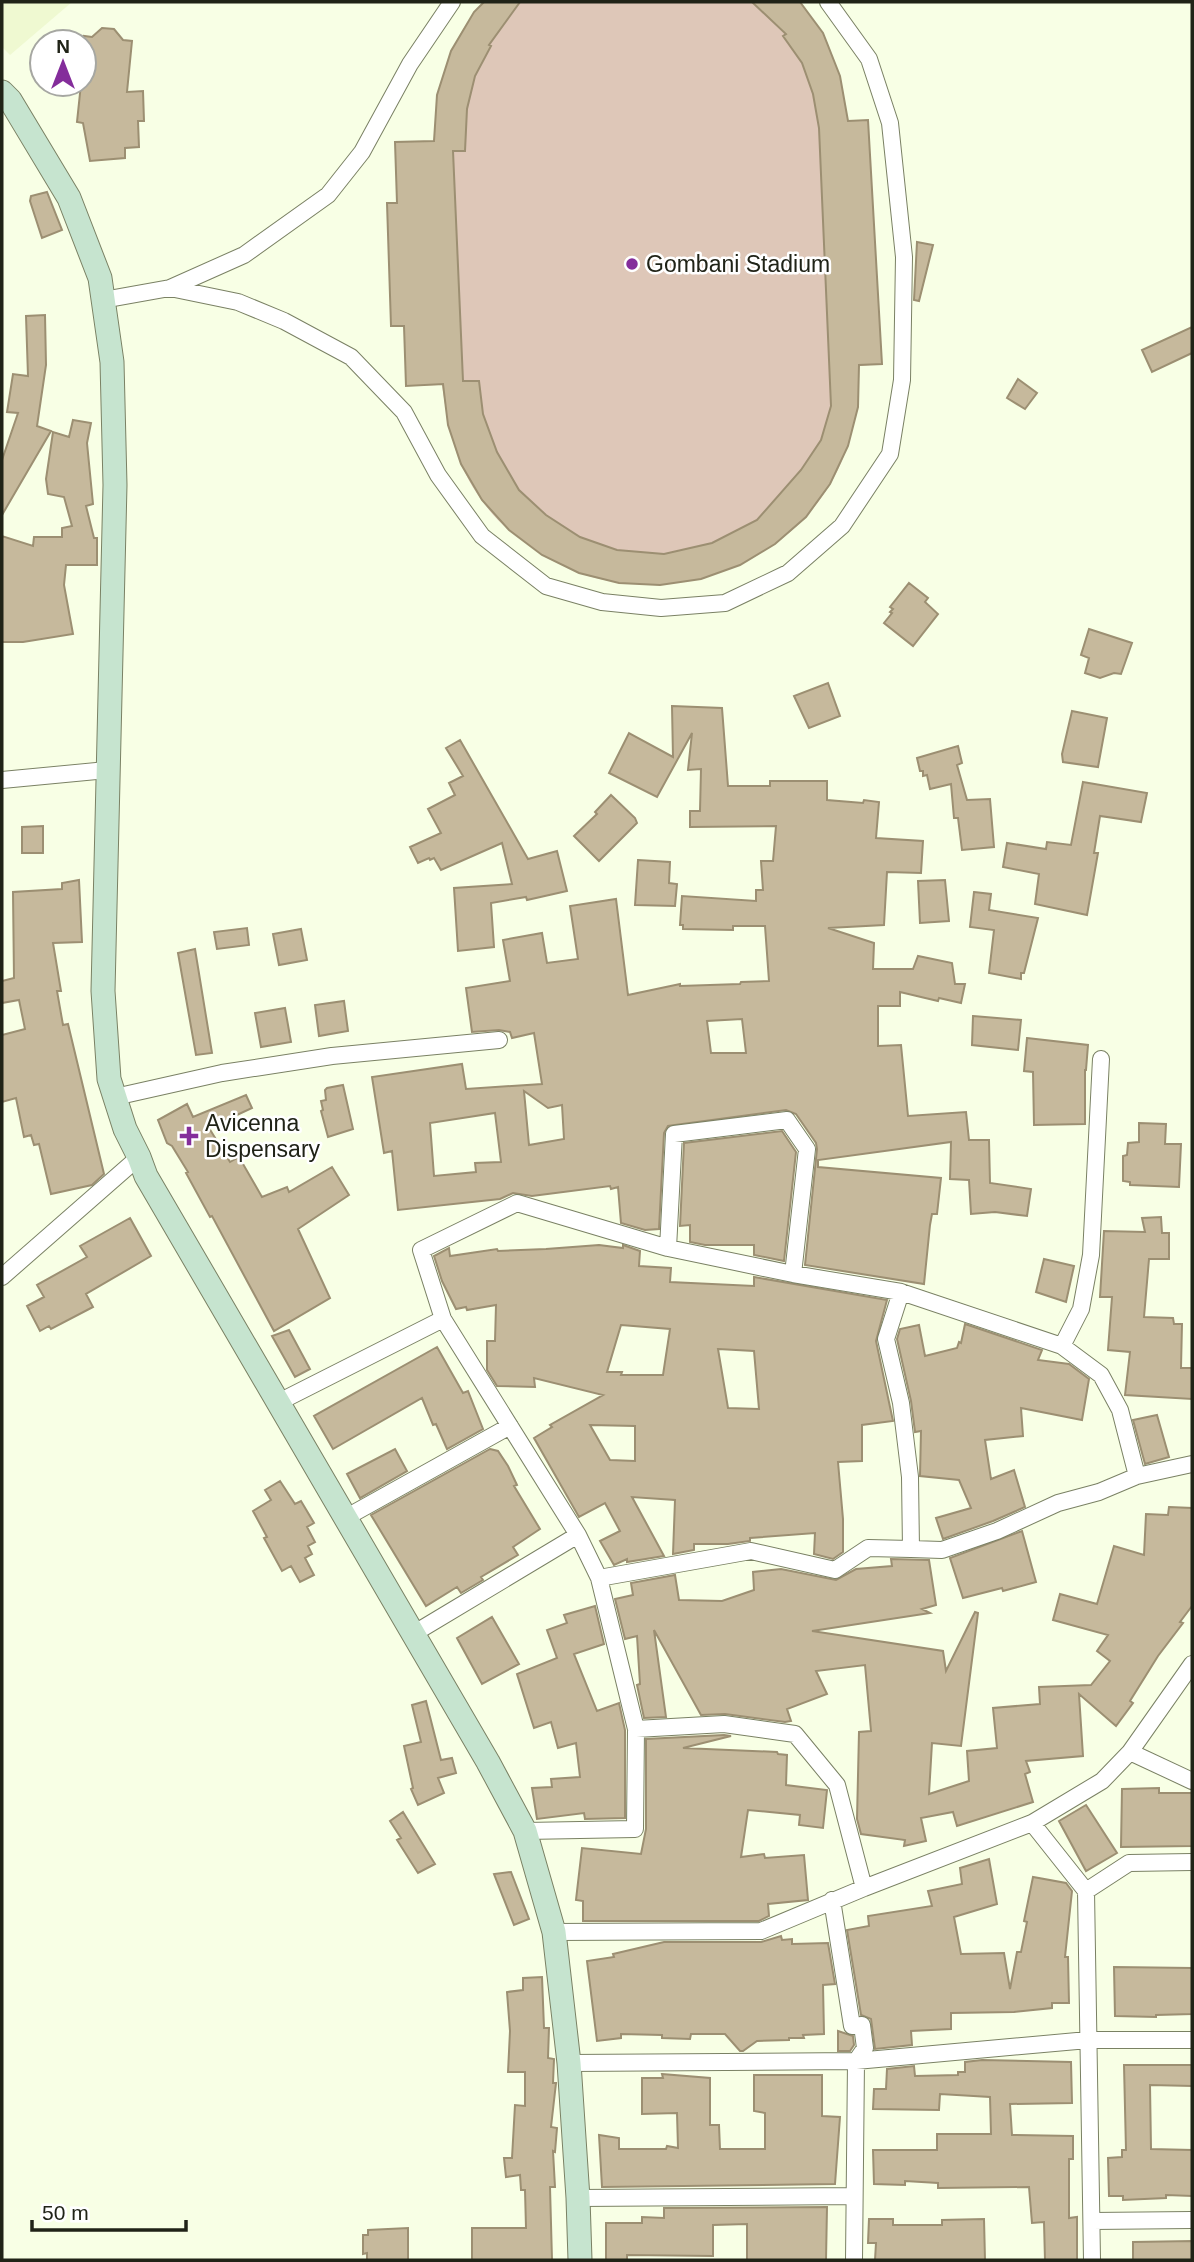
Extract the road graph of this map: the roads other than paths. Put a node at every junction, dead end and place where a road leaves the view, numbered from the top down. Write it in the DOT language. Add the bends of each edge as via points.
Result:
graph roads {
  1 [pos="452,2"];
  2 [pos="828,2"];
  3 [pos="2,92"];
  4 [pos="170,288"];
  5 [pos="103,300"];
  6 [pos="107,770"];
  7 [pos="2,780"];
  8 [pos="499,1040"];
  9 [pos="1101,1059"];
  10 [pos="115,1097"];
  11 [pos="139,1157"];
  12 [pos="668,1248"];
  13 [pos="793,1274"];
  14 [pos="2,1277"];
  15 [pos="901,1293"];
  16 [pos="443,1319"];
  17 [pos="1062,1346"];
  18 [pos="277,1403"];
  19 [pos="510,1426"];
  20 [pos="1192,1464"];
  21 [pos="1137,1476"];
  22 [pos="345,1518"];
  23 [pos="578,1535"];
  24 [pos="911,1549"];
  25 [pos="599,1578"];
  26 [pos="413,1634"];
  27 [pos="1192,1664"];
  28 [pos="635,1729"];
  29 [pos="1130,1752"];
  30 [pos="1192,1781"];
  31 [pos="1032,1823"];
  32 [pos="525,1831"];
  33 [pos="1192,1863"];
  34 [pos="864,1888"];
  35 [pos="1086,1891"];
  36 [pos="832,1900"];
  37 [pos="554,1932"];
  38 [pos="1088,2040"];
  39 [pos="1192,2040"];
  40 [pos="856,2061"];
  41 [pos="569,2063"];
  42 [pos="853,2196"];
  43 [pos="578,2198"];
  44 [pos="1192,2220"];
  45 [pos="1092,2221"];
  46 [pos="580,2260"];
  47 [pos="854,2260"];
  48 [pos="1093,2260"];
  1 -- 4 [label="street" via="410,64 362,152 328,195 244,256"];
  2 -- 4 [label="street" via="869,59 890,123 904,257 902,380 890,454 842,526 788,573 725,603 661,608 603,602 546,586 482,536 438,475 404,412 351,357 238,302"];
  3 -- 5 [label="main road" via="69,198 100,278"];
  4 -- 5 [label="street"];
  5 -- 6 [label="main road" via="113,362"];
  6 -- 7 [label="street"];
  6 -- 10 [label="main road" via="103,991 109,1079"];
  8 -- 10 [label="street" via="332,1056 222,1073"];
  9 -- 17 [label="street" via="1091,1255 1081,1310"];
  10 -- 11 [label="main road"];
  11 -- 14 [label="street"];
  11 -- 18 [label="main road"];
  12 -- 13 [label="street"];
  12 -- 13 [label="street" via="674,1134 787,1120 807,1149"];
  12 -- 16 [label="street" via="517,1203 421,1250"];
  13 -- 15 [label="street"];
  15 -- 17 [label="street"];
  15 -- 24 [label="street" via="886,1339 901,1403 910,1477"];
  16 -- 18 [label="street"];
  16 -- 19 [label="street"];
  17 -- 21 [label="street" via="1101,1375 1120,1410"];
  18 -- 22 [label="main road"];
  19 -- 22 [label="street"];
  19 -- 23 [label="street"];
  20 -- 21 [label="street"];
  21 -- 24 [label="street" via="942,1550"];
  22 -- 26 [label="main road"];
  23 -- 25 [label="street"];
  23 -- 26 [label="street"];
  24 -- 25 [label="street" via="868,1548 835,1570 751,1551"];
  25 -- 28 [label="street"];
  26 -- 32 [label="main road"];
  27 -- 29 [label="street"];
  28 -- 32 [label="street" via="635,1829"];
  28 -- 34 [label="street" via="724,1724 795,1734 837,1785"];
  29 -- 30 [label="street"];
  29 -- 31 [label="street" via="1102,1781"];
  31 -- 34 [label="street"];
  31 -- 35 [label="street"];
  32 -- 37 [label="main road"];
  33 -- 35 [label="street" via="1129,1863"];
  34 -- 36 [label="street"];
  35 -- 38 [label="street"];
  36 -- 37 [label="street" via="761,1931"];
  36 -- 40 [label="street" via="852,2026 862,2025 865,2048"];
  37 -- 41 [label="main road"];
  38 -- 39 [label="street"];
  38 -- 40 [label="street"];
  38 -- 45 [label="street"];
  40 -- 41 [label="street"];
  40 -- 42 [label="street"];
  41 -- 43 [label="main road"];
  42 -- 43 [label="street"];
  42 -- 47 [label="street"];
  43 -- 46 [label="main road"];
  44 -- 45 [label="street"];
  45 -- 48 [label="street"];
}
